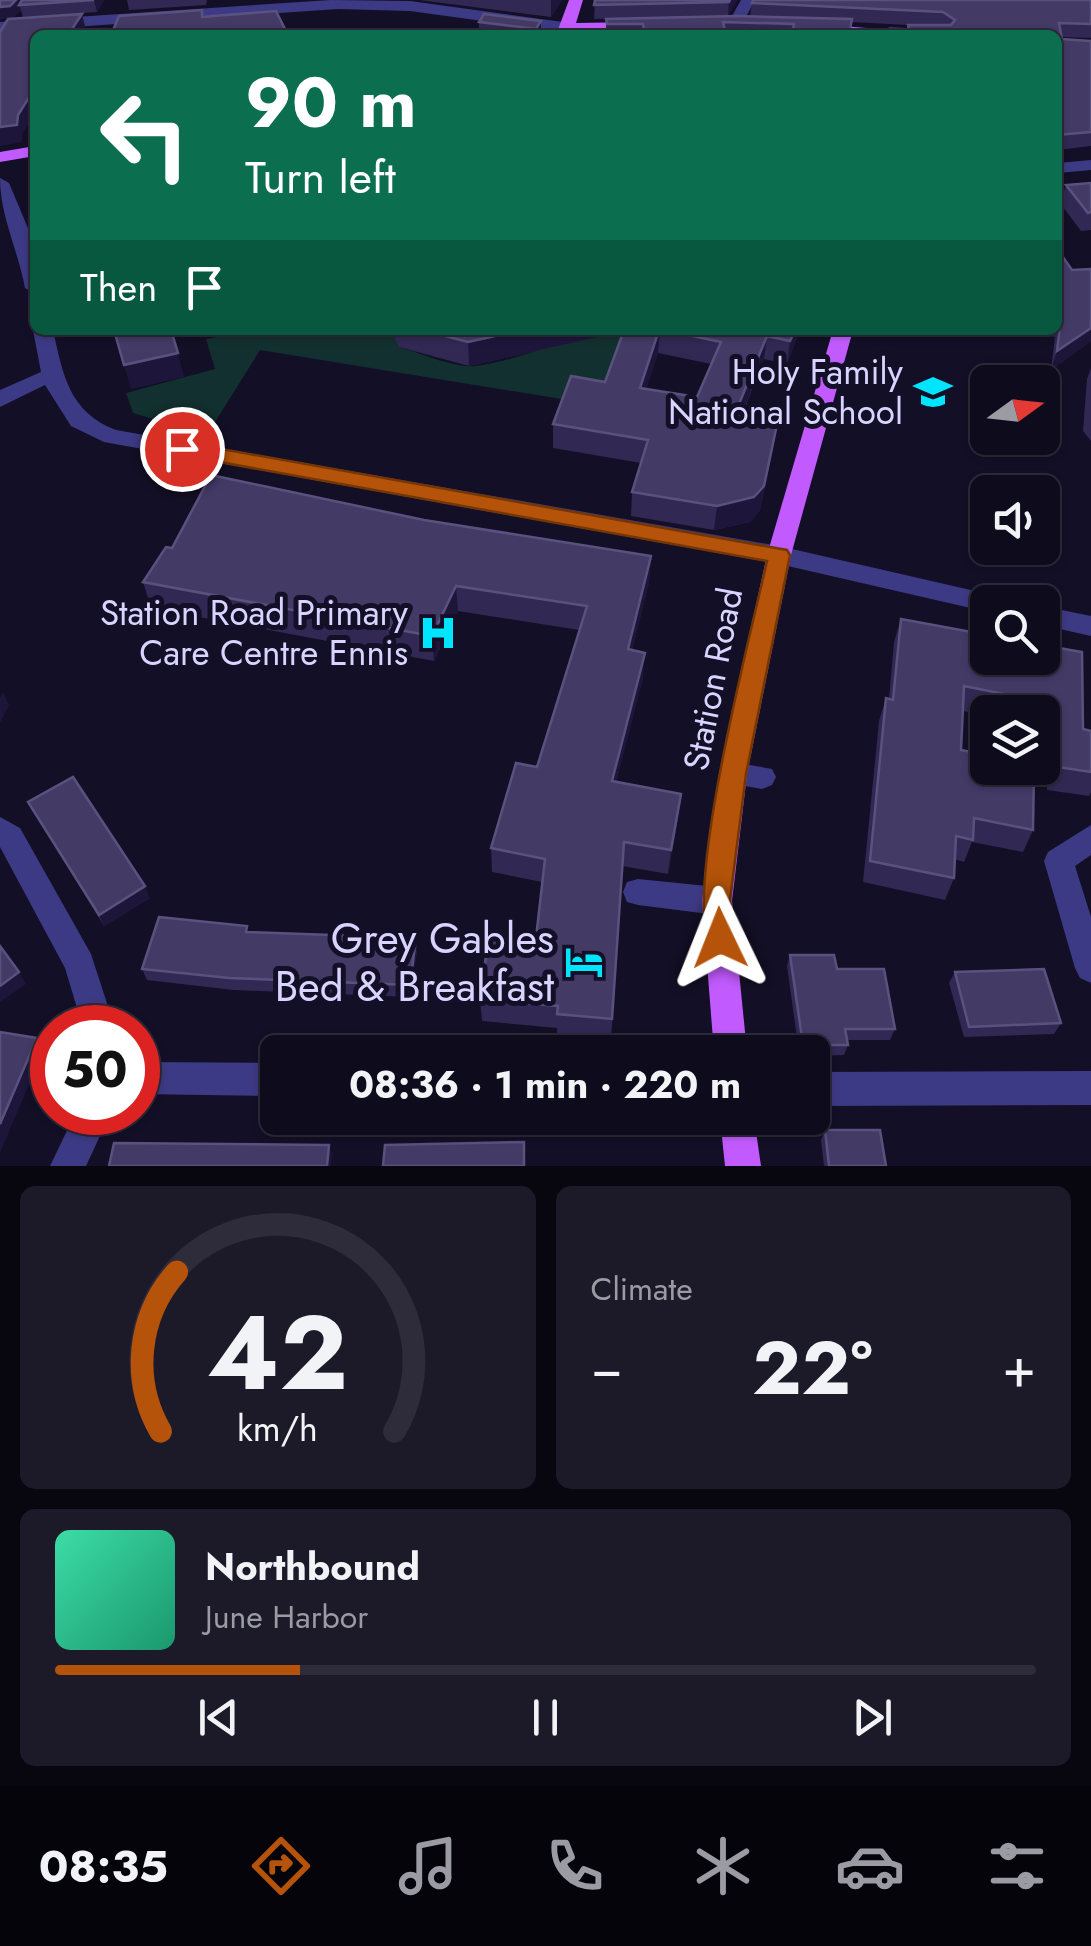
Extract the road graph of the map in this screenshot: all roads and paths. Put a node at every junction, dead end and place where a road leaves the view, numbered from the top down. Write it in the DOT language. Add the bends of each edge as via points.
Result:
graph roads {
  1 [pos="576,0"];
  2 [pos="748,0"];
  3 [pos="375,2"];
  4 [pos="239,5"];
  5 [pos="735,25"];
  6 [pos="662,26"];
  7 [pos="717,26"];
  8 [pos="754,26"];
  9 [pos="0,27"];
  10 [pos="793,28"];
  11 [pos="562,30"];
  12 [pos="567,30"];
  13 [pos="586,30"];
  14 [pos="825,30"];
  15 [pos="30,152"];
  16 [pos="0,157"];
  17 [pos="1091,165"];
  18 [pos="1062,168"];
  19 [pos="0,182"];
  20 [pos="30,262"];
  21 [pos="45,335"];
  22 [pos="843,335"];
  23 [pos="53,375"];
  24 [pos="0,400"];
  25 [pos="779,555"];
  26 [pos="970,599"];
  27 [pos="1060,619"];
  28 [pos="1091,626"];
  29 [pos="0,830"];
  30 [pos="1091,838"];
  31 [pos="638,892"];
  32 [pos="716,900"];
  33 [pos="1091,968"];
  34 [pos="92,1005"];
  35 [pos="728,1035"];
  36 [pos="160,1078"];
  37 [pos="260,1080"];
  38 [pos="1091,1088"];
  39 [pos="830,1089"];
  40 [pos="83,1135"];
  41 [pos="739,1135"];
  42 [pos="68,1166"];
  43 [pos="743,1166"];
  1 -- 12 [label="main road"];
  2 -- 5 [label="street"];
  3 -- 4 [label="street"];
  3 -- 11 [label="street"];
  4 -- 9 [label="street"];
  5 -- 7 [label="main road"];
  5 -- 8 [label="main road"];
  6 -- 13 [label="main road"];
  10 -- 14 [label="main road"];
  15 -- 16 [label="main road"];
  17 -- 18 [label="street"];
  19 -- 20 [label="street"];
  21 -- 23 [label="street"];
  22 -- 25 [label="main road, Station Road"];
  23 -- 24 [label="street"];
  23 -- 25 [label="street" via="72,418 112,437"];
  25 -- 26 [label="street"];
  25 -- 32 [label="main road, Station Road" via="748,775"];
  27 -- 28 [label="street"];
  29 -- 34 [label="street" via="80,964"];
  30 -- 33 [label="street" via="1059,861"];
  31 -- 32 [label="street"];
  32 -- 35 [label="main road, Station Road"];
  36 -- 37 [label="street"];
  38 -- 39 [label="street"];
  40 -- 42 [label="street"];
  41 -- 43 [label="main road"];
}
